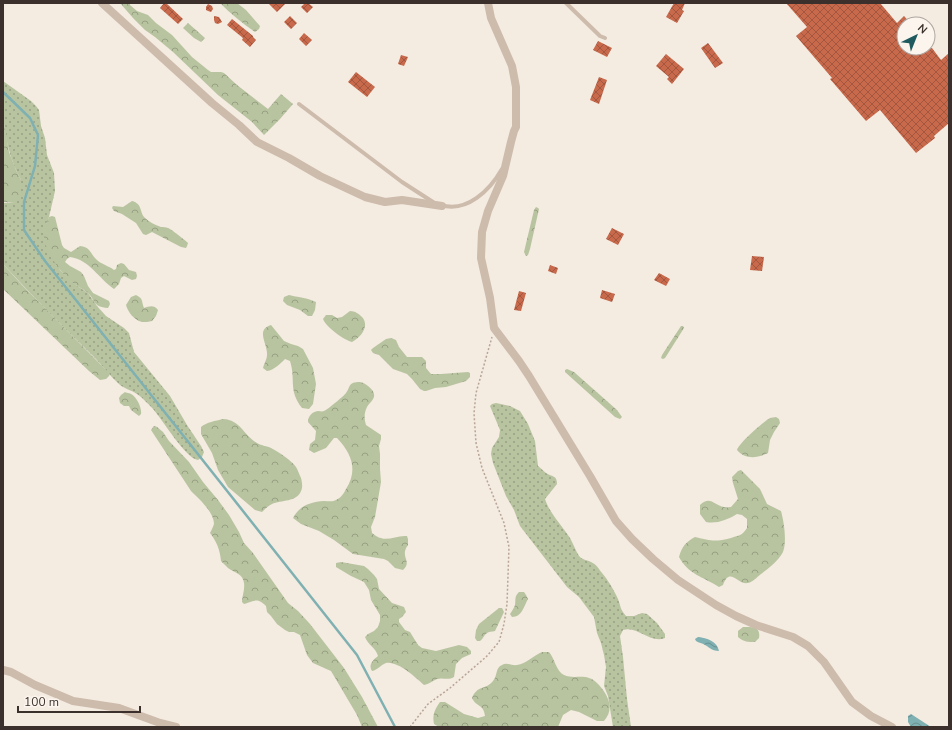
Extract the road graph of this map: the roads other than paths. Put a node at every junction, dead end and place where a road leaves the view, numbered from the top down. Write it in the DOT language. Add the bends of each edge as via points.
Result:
graph roads {
  1 [pos="102,3"];
  2 [pos="488,3"];
  3 [pos="566,3"];
  4 [pos="605,38"];
  5 [pos="299,104"];
  6 [pos="506,161"];
  7 [pos="442,206"];
  8 [pos="3,670"];
  9 [pos="176,727"];
  10 [pos="892,727"];
  1 -- 7 [label="street" via="257,142 365,197 385,202 402,200"];
  2 -- 6 [label="street" via="491,18 512,66 516,87 516,127"];
  3 -- 4 [label="lane"];
  5 -- 7 [label="lane" via="402,182"];
  6 -- 7 [label="lane" via="497,177 474,201 458,207"];
  6 -- 10 [label="street" via="481,236 481,258 494,328 532,381 616,521 653,559 678,580 716,605 756,625 793,637 808,646 824,662 852,702"];
  8 -- 9 [label="street" via="73,701 119,708"];
}
